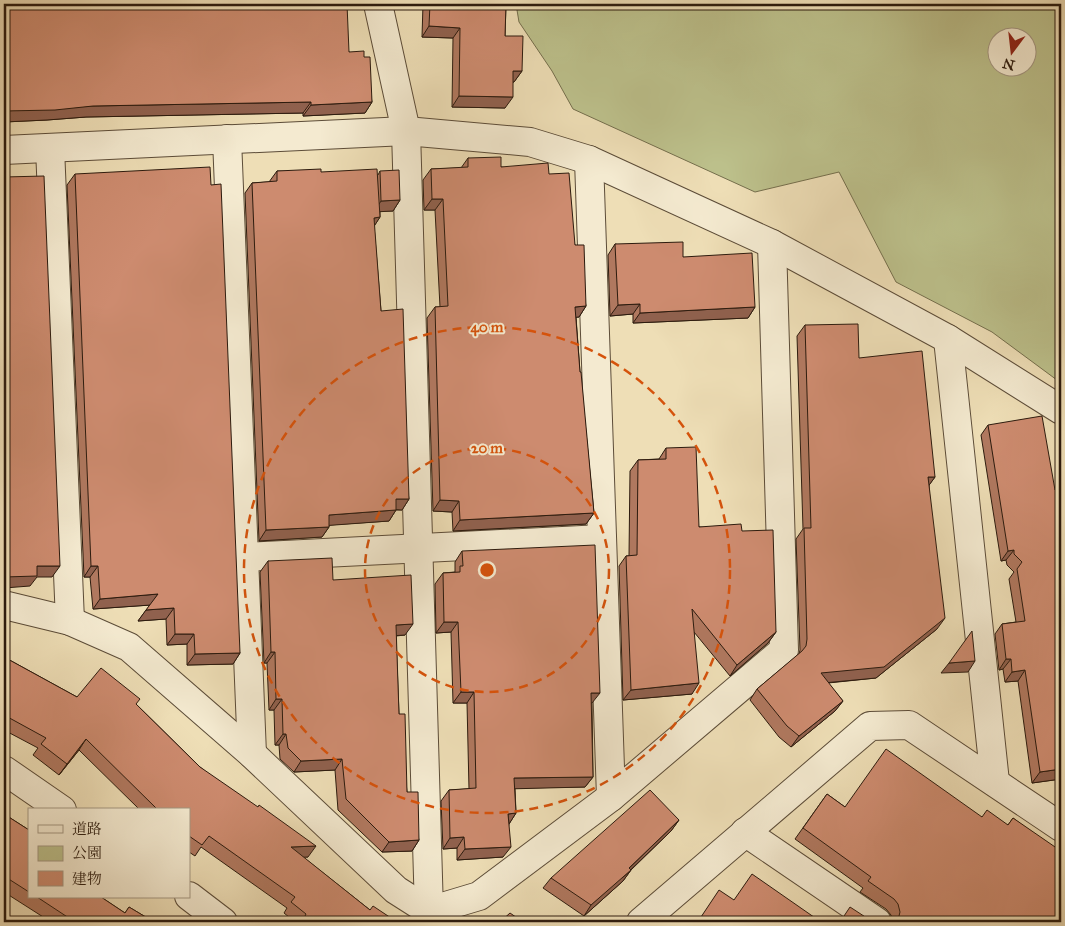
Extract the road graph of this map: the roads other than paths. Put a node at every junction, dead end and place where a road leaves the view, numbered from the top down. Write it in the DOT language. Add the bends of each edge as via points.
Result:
graph roads {
  1 [pos="378,4"];
  2 [pos="406,131"];
  3 [pos="227,139"];
  4 [pos="50,148"];
  5 [pos="4,150"];
  6 [pos="589,160"];
  7 [pos="772,244"];
  8 [pos="948,339"];
  9 [pos="1061,410"];
  10 [pos="602,539"];
  11 [pos="419,548"];
  12 [pos="244,557"];
  13 [pos="4,605"];
  14 [pos="70,621"];
  15 [pos="252,754"];
  16 [pos="4,770"];
  17 [pos="996,782"];
  18 [pos="611,796"];
  19 [pos="59,808"];
  20 [pos="1061,827"];
  21 [pos="745,832"];
  22 [pos="190,897"];
  23 [pos="429,911"];
  24 [pos="223,922"];
  25 [pos="641,922"];
  26 [pos="876,922"];
  1 -- 2 [label="street"];
  2 -- 3 [label="street"];
  2 -- 6 [label="street" via="530,142"];
  2 -- 11 [label="street"];
  3 -- 4 [label="street"];
  3 -- 12 [label="street"];
  4 -- 5 [label="street"];
  4 -- 14 [label="street"];
  6 -- 7 [label="street"];
  6 -- 10 [label="street"];
  7 -- 8 [label="street"];
  7 -- 18 [label="street" via="784,650"];
  8 -- 9 [label="street"];
  8 -- 17 [label="street"];
  10 -- 11 [label="street"];
  10 -- 18 [label="street"];
  11 -- 12 [label="street"];
  11 -- 23 [label="street"];
  12 -- 15 [label="street"];
  13 -- 14 [label="street"];
  14 -- 15 [label="street" via="129,647"];
  15 -- 23 [label="street" via="396,890"];
  16 -- 19 [label="street"];
  17 -- 20 [label="street"];
  17 -- 21 [label="street" via="909,725 870,726"];
  18 -- 23 [label="street" via="479,896"];
  21 -- 25 [label="street"];
  21 -- 26 [label="street"];
  22 -- 24 [label="street"];
}
